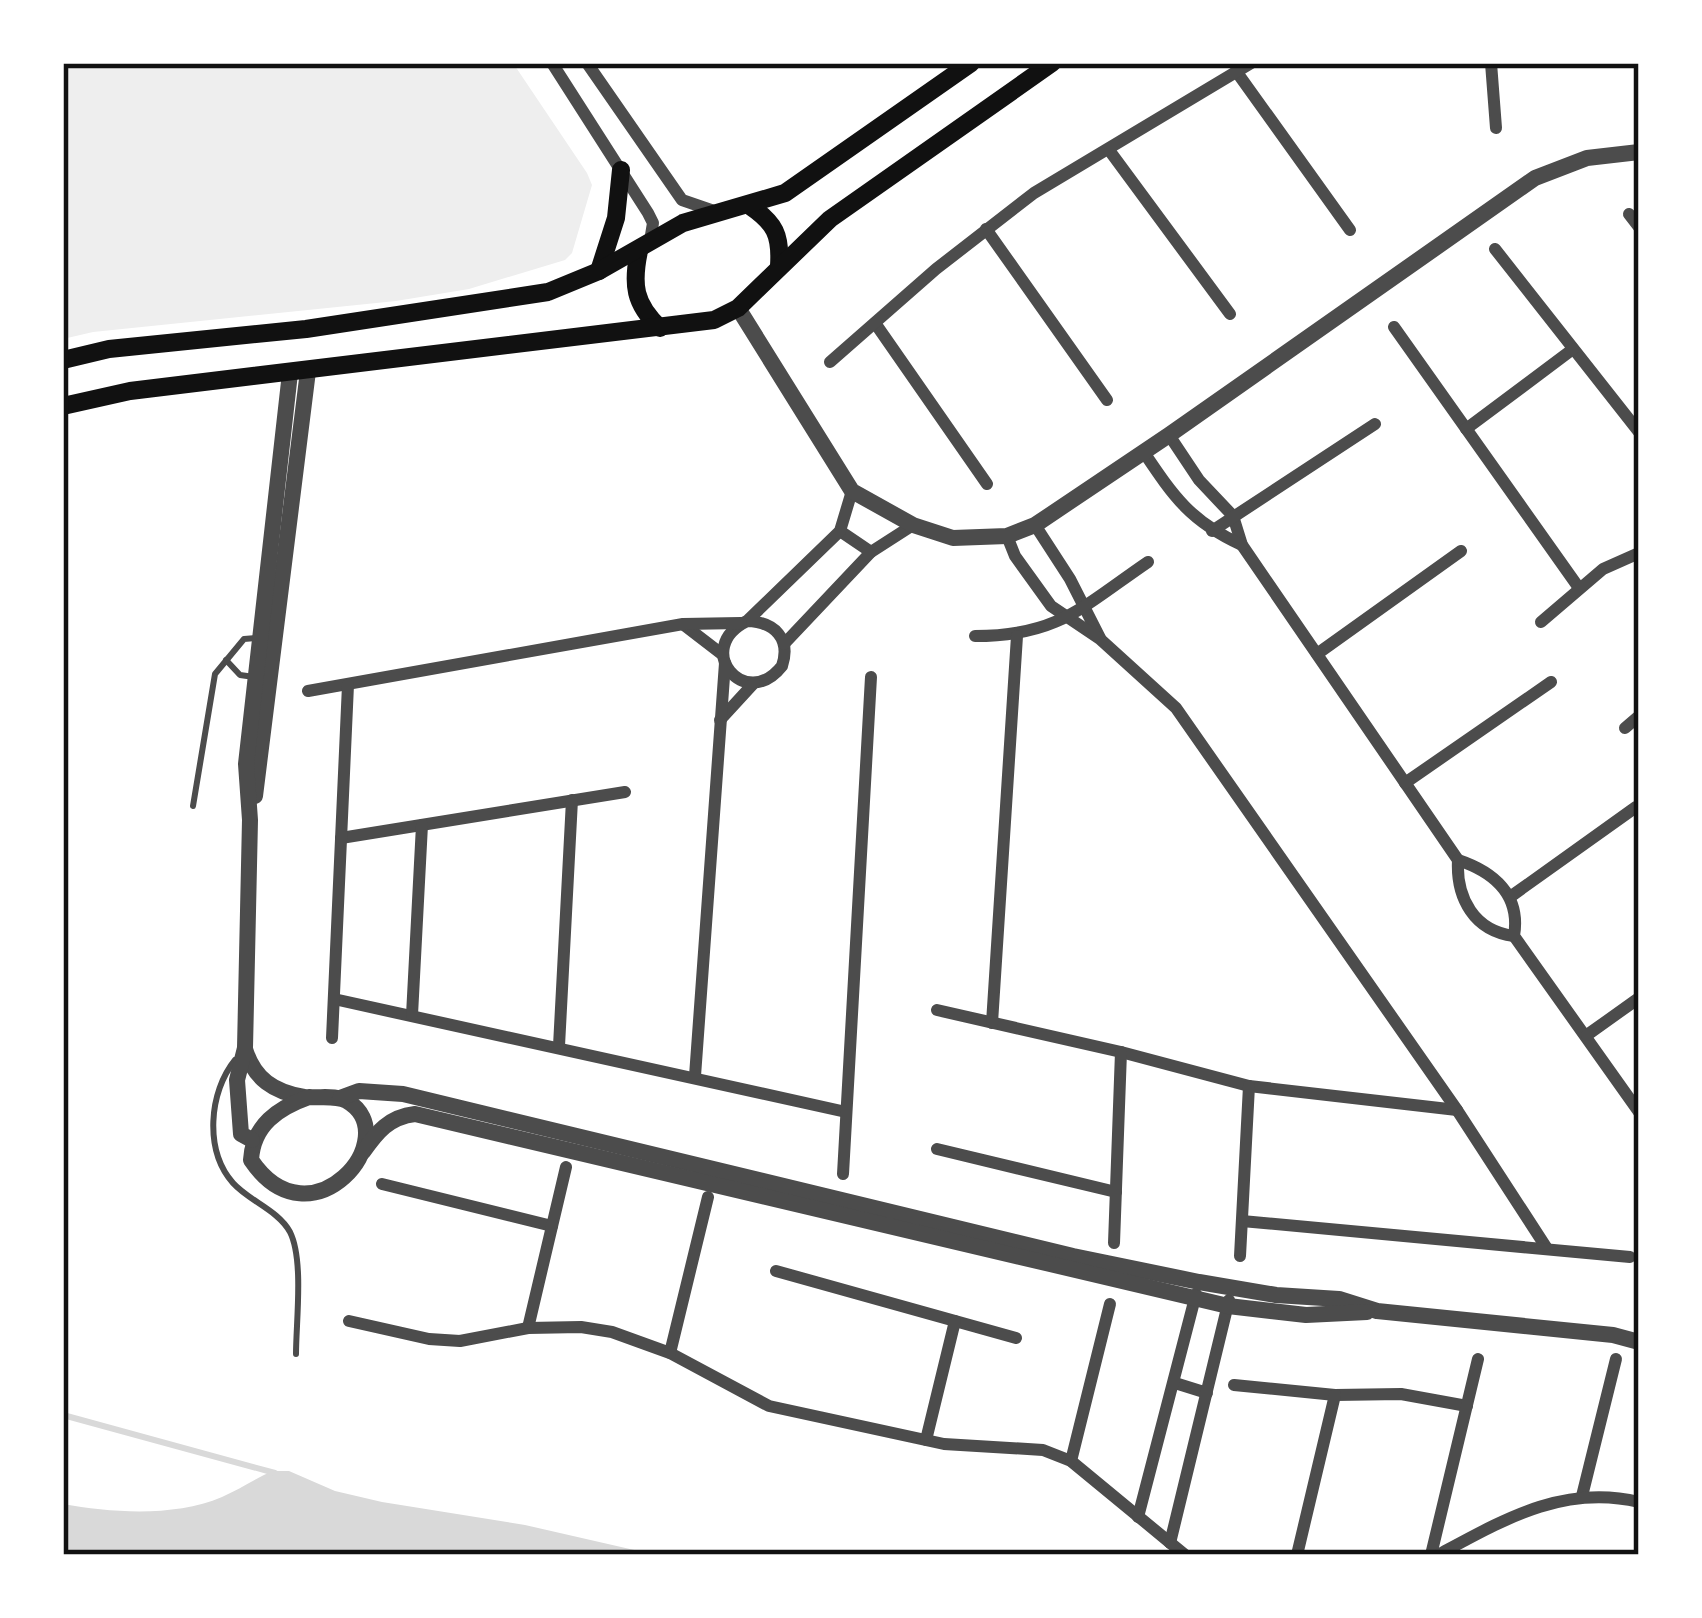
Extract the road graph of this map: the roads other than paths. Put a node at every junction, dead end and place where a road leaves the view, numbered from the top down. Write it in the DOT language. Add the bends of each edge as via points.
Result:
graph roads {
  1 [pos="552,63"];
  2 [pos="587,63"];
  3 [pos="971,63"];
  4 [pos="1052,63"];
  5 [pos="1251,63"];
  6 [pos="1490,63"];
  7 [pos="1236,71"];
  8 [pos="1496,128"];
  9 [pos="1109,150"];
  10 [pos="1639,152"];
  11 [pos="621,170"];
  12 [pos="750,206"];
  13 [pos="721,212"];
  14 [pos="1629,214"];
  15 [pos="1639,227"];
  16 [pos="986,229"];
  17 [pos="1350,230"];
  18 [pos="644,246"];
  19 [pos="1495,249"];
  20 [pos="779,266"];
  21 [pos="599,271"];
  22 [pos="738,308"];
  23 [pos="1229,314"];
  24 [pos="875,322"];
  25 [pos="1394,327"];
  26 [pos="660,328"];
  27 [pos="1573,350"];
  28 [pos="63,360"];
  29 [pos="830,362"];
  30 [pos="299,372"];
  31 [pos="1107,400"];
  32 [pos="63,406"];
  33 [pos="1375,424"];
  34 [pos="1466,429"];
  35 [pos="1639,432"];
  36 [pos="1169,435"];
  37 [pos="1143,451"];
  38 [pos="987,484"];
  39 [pos="852,490"];
  40 [pos="1233,516"];
  41 [pos="1035,524"];
  42 [pos="913,525"];
  43 [pos="840,531"];
  44 [pos="1212,531"];
  45 [pos="1007,536"];
  46 [pos="1242,544"];
  47 [pos="1461,551"];
  48 [pos="871,552"];
  49 [pos="1639,553"];
  50 [pos="1148,562"];
  51 [pos="1579,588"];
  52 [pos="1084,606"];
  53 [pos="1067,618"];
  54 [pos="744,622"];
  55 [pos="1541,622"];
  56 [pos="683,624"];
  57 [pos="1017,636"];
  58 [pos="975,637"];
  59 [pos="266,639"];
  60 [pos="1100,639"];
  61 [pos="784,644"];
  62 [pos="1317,654"];
  63 [pos="724,659"];
  64 [pos="226,660"];
  65 [pos="871,677"];
  66 [pos="262,678"];
  67 [pos="1551,682"];
  68 [pos="754,683"];
  69 [pos="348,686"];
  70 [pos="308,691"];
  71 [pos="1639,716"];
  72 [pos="719,721"];
  73 [pos="1625,728"];
  74 [pos="1405,783"];
  75 [pos="625,791"];
  76 [pos="572,800"];
  77 [pos="193,806"];
  78 [pos="1636,807"];
  79 [pos="422,825"];
  80 [pos="341,838"];
  81 [pos="1458,860"];
  82 [pos="1510,896"];
  83 [pos="1514,936"];
  84 [pos="1639,998"];
  85 [pos="334,999"];
  86 [pos="937,1010"];
  87 [pos="412,1015"];
  88 [pos="992,1023"];
  89 [pos="1587,1035"];
  90 [pos="332,1038"];
  91 [pos="559,1046"];
  92 [pos="245,1048"];
  93 [pos="1121,1052"];
  94 [pos="695,1076"];
  95 [pos="1249,1086"];
  96 [pos="309,1097"];
  97 [pos="340,1098"];
  98 [pos="1456,1110"];
  99 [pos="846,1112"];
  100 [pos="1639,1112"];
  101 [pos="552,1136"];
  102 [pos="252,1140"];
  103 [pos="937,1149"];
  104 [pos="363,1152"];
  105 [pos="566,1167"];
  106 [pos="843,1174"];
  107 [pos="382,1184"];
  108 [pos="1116,1192"];
  109 [pos="708,1197"];
  110 [pos="1242,1221"];
  111 [pos="552,1226"];
  112 [pos="1114,1244"];
  113 [pos="1546,1247"];
  114 [pos="1240,1256"];
  115 [pos="1630,1257"];
  116 [pos="776,1271"];
  117 [pos="1197,1290"];
  118 [pos="1229,1297"];
  119 [pos="1110,1304"];
  120 [pos="349,1321"];
  121 [pos="955,1321"];
  122 [pos="528,1328"];
  123 [pos="1639,1329"];
  124 [pos="1613,1335"];
  125 [pos="1016,1338"];
  126 [pos="1639,1342"];
  127 [pos="670,1353"];
  128 [pos="296,1354"];
  129 [pos="1478,1359"];
  130 [pos="1616,1359"];
  131 [pos="1175,1383"];
  132 [pos="1234,1385"];
  133 [pos="1207,1393"];
  134 [pos="1335,1395"];
  135 [pos="1467,1406"];
  136 [pos="926,1440"];
  137 [pos="1071,1461"];
  138 [pos="1582,1496"];
  139 [pos="1639,1502"];
  140 [pos="1138,1517"];
  141 [pos="1169,1543"];
  142 [pos="1185,1555"];
  143 [pos="1297,1555"];
  144 [pos="1435,1555"];
  1 -- 11 [label="street"];
  2 -- 13 [label="street" via="682,200"];
  3 -- 12 [label="main road" via="784,193"];
  4 -- 20 [label="main road" via="830,219"];
  5 -- 7 [label="street"];
  6 -- 8 [label="street"];
  7 -- 9 [label="street"];
  7 -- 17 [label="street"];
  9 -- 16 [label="street"];
  9 -- 23 [label="street"];
  10 -- 36 [label="street" via="1587,158 1534,178"];
  11 -- 18 [label="street" via="653,223"];
  11 -- 21 [label="main road"];
  12 -- 13 [label="main road"];
  12 -- 20 [label="main road" via="776,227"];
  13 -- 18 [label="main road"];
  14 -- 15 [label="street"];
  16 -- 24 [label="street"];
  16 -- 31 [label="street"];
  18 -- 21 [label="main road"];
  18 -- 26 [label="main road" via="636,297"];
  19 -- 27 [label="street"];
  20 -- 22 [label="main road"];
  21 -- 28 [label="main road" via="548,292"];
  22 -- 26 [label="main road"];
  22 -- 39 [label="street"];
  24 -- 29 [label="street"];
  24 -- 38 [label="street"];
  25 -- 34 [label="street"];
  26 -- 30 [label="main road"];
  27 -- 34 [label="street"];
  27 -- 35 [label="street"];
  30 -- 32 [label="main road"];
  30 -- 59 [label="street"];
  33 -- 40 [label="street"];
  34 -- 51 [label="street"];
  36 -- 37 [label="street"];
  36 -- 40 [label="street"];
  37 -- 41 [label="street"];
  37 -- 44 [label="street" via="1178,503"];
  39 -- 42 [label="street"];
  39 -- 43 [label="street"];
  40 -- 44 [label="street"];
  40 -- 46 [label="street"];
  41 -- 45 [label="street"];
  41 -- 52 [label="street"];
  42 -- 45 [label="street" via="953,538"];
  42 -- 48 [label="street"];
  43 -- 48 [label="street"];
  43 -- 54 [label="street"];
  44 -- 46 [label="street"];
  45 -- 53 [label="street"];
  46 -- 62 [label="street"];
  47 -- 62 [label="street"];
  48 -- 61 [label="street"];
  49 -- 51 [label="street"];
  50 -- 52 [label="street"];
  51 -- 55 [label="street"];
  52 -- 53 [label="street"];
  52 -- 60 [label="street"];
  53 -- 57 [label="street"];
  53 -- 60 [label="street"];
  54 -- 56 [label="street"];
  54 -- 61 [label="street" via="763,622"];
  54 -- 63 [label="street" via="724,642"];
  56 -- 63 [label="street"];
  56 -- 69 [label="street"];
  57 -- 58 [label="street"];
  57 -- 88 [label="street"];
  59 -- 64 [label="lane" via="244,639"];
  59 -- 66 [label="street"];
  60 -- 98 [label="street" via="1176,708"];
  61 -- 68 [label="street" via="775,676"];
  62 -- 74 [label="street"];
  63 -- 68 [label="street" via="736,678"];
  63 -- 72 [label="street"];
  64 -- 66 [label="lane" via="240,675"];
  64 -- 77 [label="lane" via="215,674"];
  65 -- 99 [label="street"];
  66 -- 92 [label="street"];
  67 -- 74 [label="street"];
  68 -- 72 [label="street"];
  69 -- 70 [label="street"];
  69 -- 80 [label="street"];
  71 -- 73 [label="street"];
  72 -- 94 [label="street"];
  74 -- 81 [label="street"];
  75 -- 76 [label="street"];
  76 -- 79 [label="street"];
  76 -- 91 [label="street"];
  78 -- 82 [label="street"];
  79 -- 80 [label="street"];
  79 -- 87 [label="street"];
  80 -- 85 [label="street"];
  81 -- 82 [label="street" via="1489,873"];
  81 -- 83 [label="street" via="1461,895 1473,916 1488,930"];
  82 -- 83 [label="street"];
  83 -- 89 [label="street"];
  84 -- 89 [label="street"];
  85 -- 87 [label="street"];
  85 -- 90 [label="street"];
  86 -- 88 [label="street"];
  87 -- 91 [label="street"];
  88 -- 93 [label="street"];
  89 -- 100 [label="street"];
  91 -- 94 [label="street"];
  92 -- 96 [label="street" via="274,1088"];
  92 -- 102 [label="street" via="238,1116 241,1135"];
  92 -- 128 [label="lane" via="214,1096 214,1131 223,1169 292,1236"];
  93 -- 95 [label="street"];
  93 -- 108 [label="street"];
  94 -- 99 [label="street"];
  95 -- 98 [label="street"];
  95 -- 110 [label="street"];
  96 -- 97 [label="street"];
  96 -- 102 [label="street" via="275,1114"];
  97 -- 101 [label="street" via="404,1094"];
  97 -- 104 [label="street" via="361,1118"];
  98 -- 113 [label="street"];
  99 -- 106 [label="street"];
  101 -- 104 [label="street" via="415,1114 388,1122"];
  101 -- 117 [label="street"];
  102 -- 104 [label="street" via="260,1173 309,1194 342,1182"];
  103 -- 108 [label="street"];
  105 -- 111 [label="street"];
  107 -- 111 [label="street"];
  108 -- 112 [label="street"];
  109 -- 127 [label="street"];
  110 -- 113 [label="street"];
  110 -- 114 [label="street"];
  111 -- 122 [label="street"];
  113 -- 115 [label="street"];
  116 -- 121 [label="street"];
  117 -- 118 [label="street"];
  117 -- 131 [label="street"];
  118 -- 124 [label="street" via="1321,1316 1377,1311"];
  118 -- 133 [label="street"];
  119 -- 137 [label="street"];
  120 -- 122 [label="street" via="460,1341"];
  121 -- 125 [label="street"];
  121 -- 136 [label="street"];
  122 -- 127 [label="street" via="597,1329"];
  123 -- 124 [label="street"];
  124 -- 126 [label="street"];
  127 -- 136 [label="street" via="769,1406"];
  129 -- 135 [label="street"];
  130 -- 138 [label="street"];
  131 -- 133 [label="street"];
  131 -- 140 [label="street"];
  132 -- 134 [label="street"];
  133 -- 141 [label="street"];
  134 -- 135 [label="street" via="1401,1394"];
  134 -- 143 [label="street"];
  135 -- 144 [label="street"];
  136 -- 137 [label="street" via="1043,1450"];
  137 -- 140 [label="street"];
  138 -- 139 [label="street"];
  138 -- 144 [label="street" via="1513,1514"];
  140 -- 141 [label="street"];
  141 -- 142 [label="street"];
}
